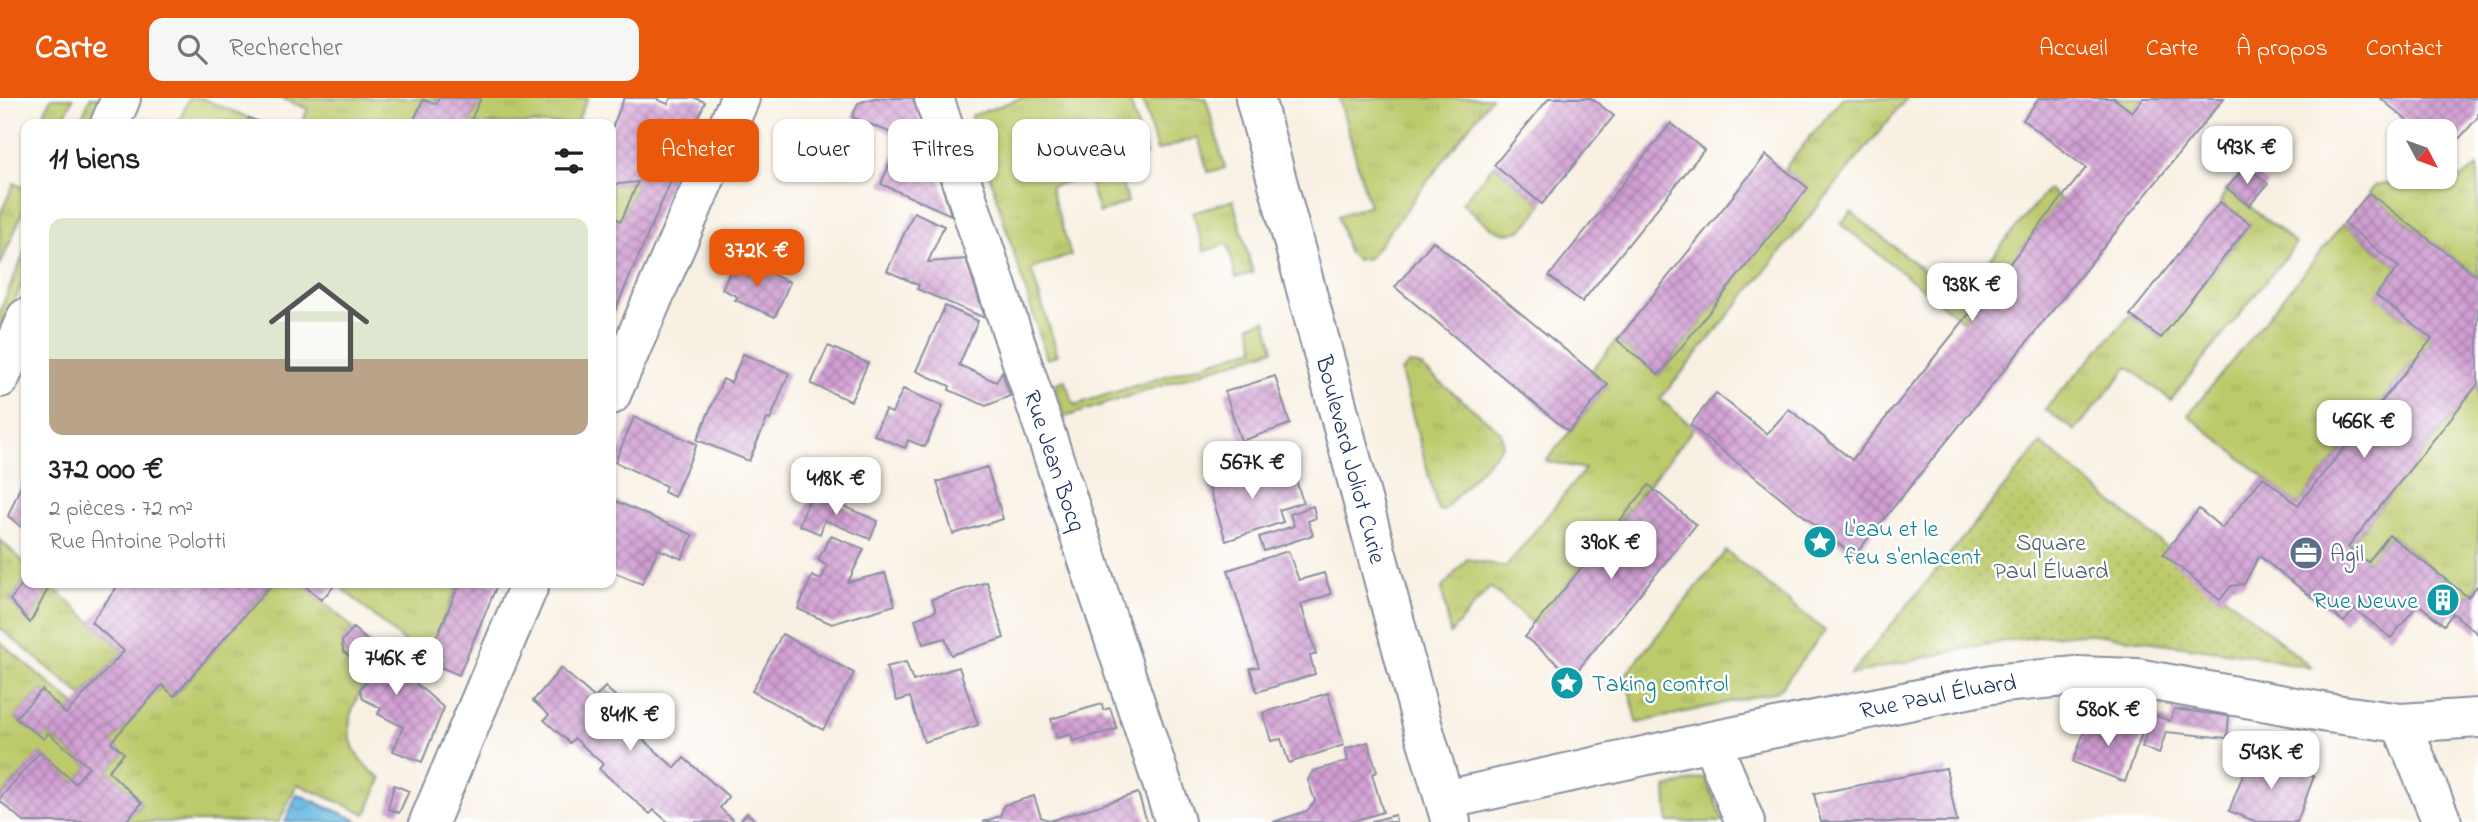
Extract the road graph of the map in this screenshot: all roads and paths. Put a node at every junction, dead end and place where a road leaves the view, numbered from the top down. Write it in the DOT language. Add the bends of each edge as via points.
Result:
graph roads {
  1 [pos="121,98"];
  2 [pos="740,98"];
  3 [pos="934,98"];
  4 [pos="1255,98"];
  5 [pos="112,119"];
  6 [pos="21,330"];
  7 [pos="0,378"];
  8 [pos="616,383"];
  9 [pos="528,588"];
  10 [pos="2478,718"];
  11 [pos="2401,723"];
  12 [pos="1711,741"];
  13 [pos="1448,811"];
  14 [pos="429,822"];
  15 [pos="1175,822"];
  16 [pos="1745,822"];
  17 [pos="2442,822"];
  1 -- 5 [label="street"];
  2 -- 8 [label="street"];
  3 -- 15 [label="street, Rue Jean Bocq"];
  4 -- 13 [label="street, Boulevard Joliot Curie"];
  6 -- 7 [label="street"];
  9 -- 14 [label="street"];
  10 -- 11 [label="street, Rue Paul Éluard"];
  11 -- 12 [label="street, Rue Paul Éluard" via="2137,678 2076,676 1992,684"];
  11 -- 17 [label="street"];
  12 -- 13 [label="street, Rue Paul Éluard"];
  12 -- 16 [label="street"];
}
